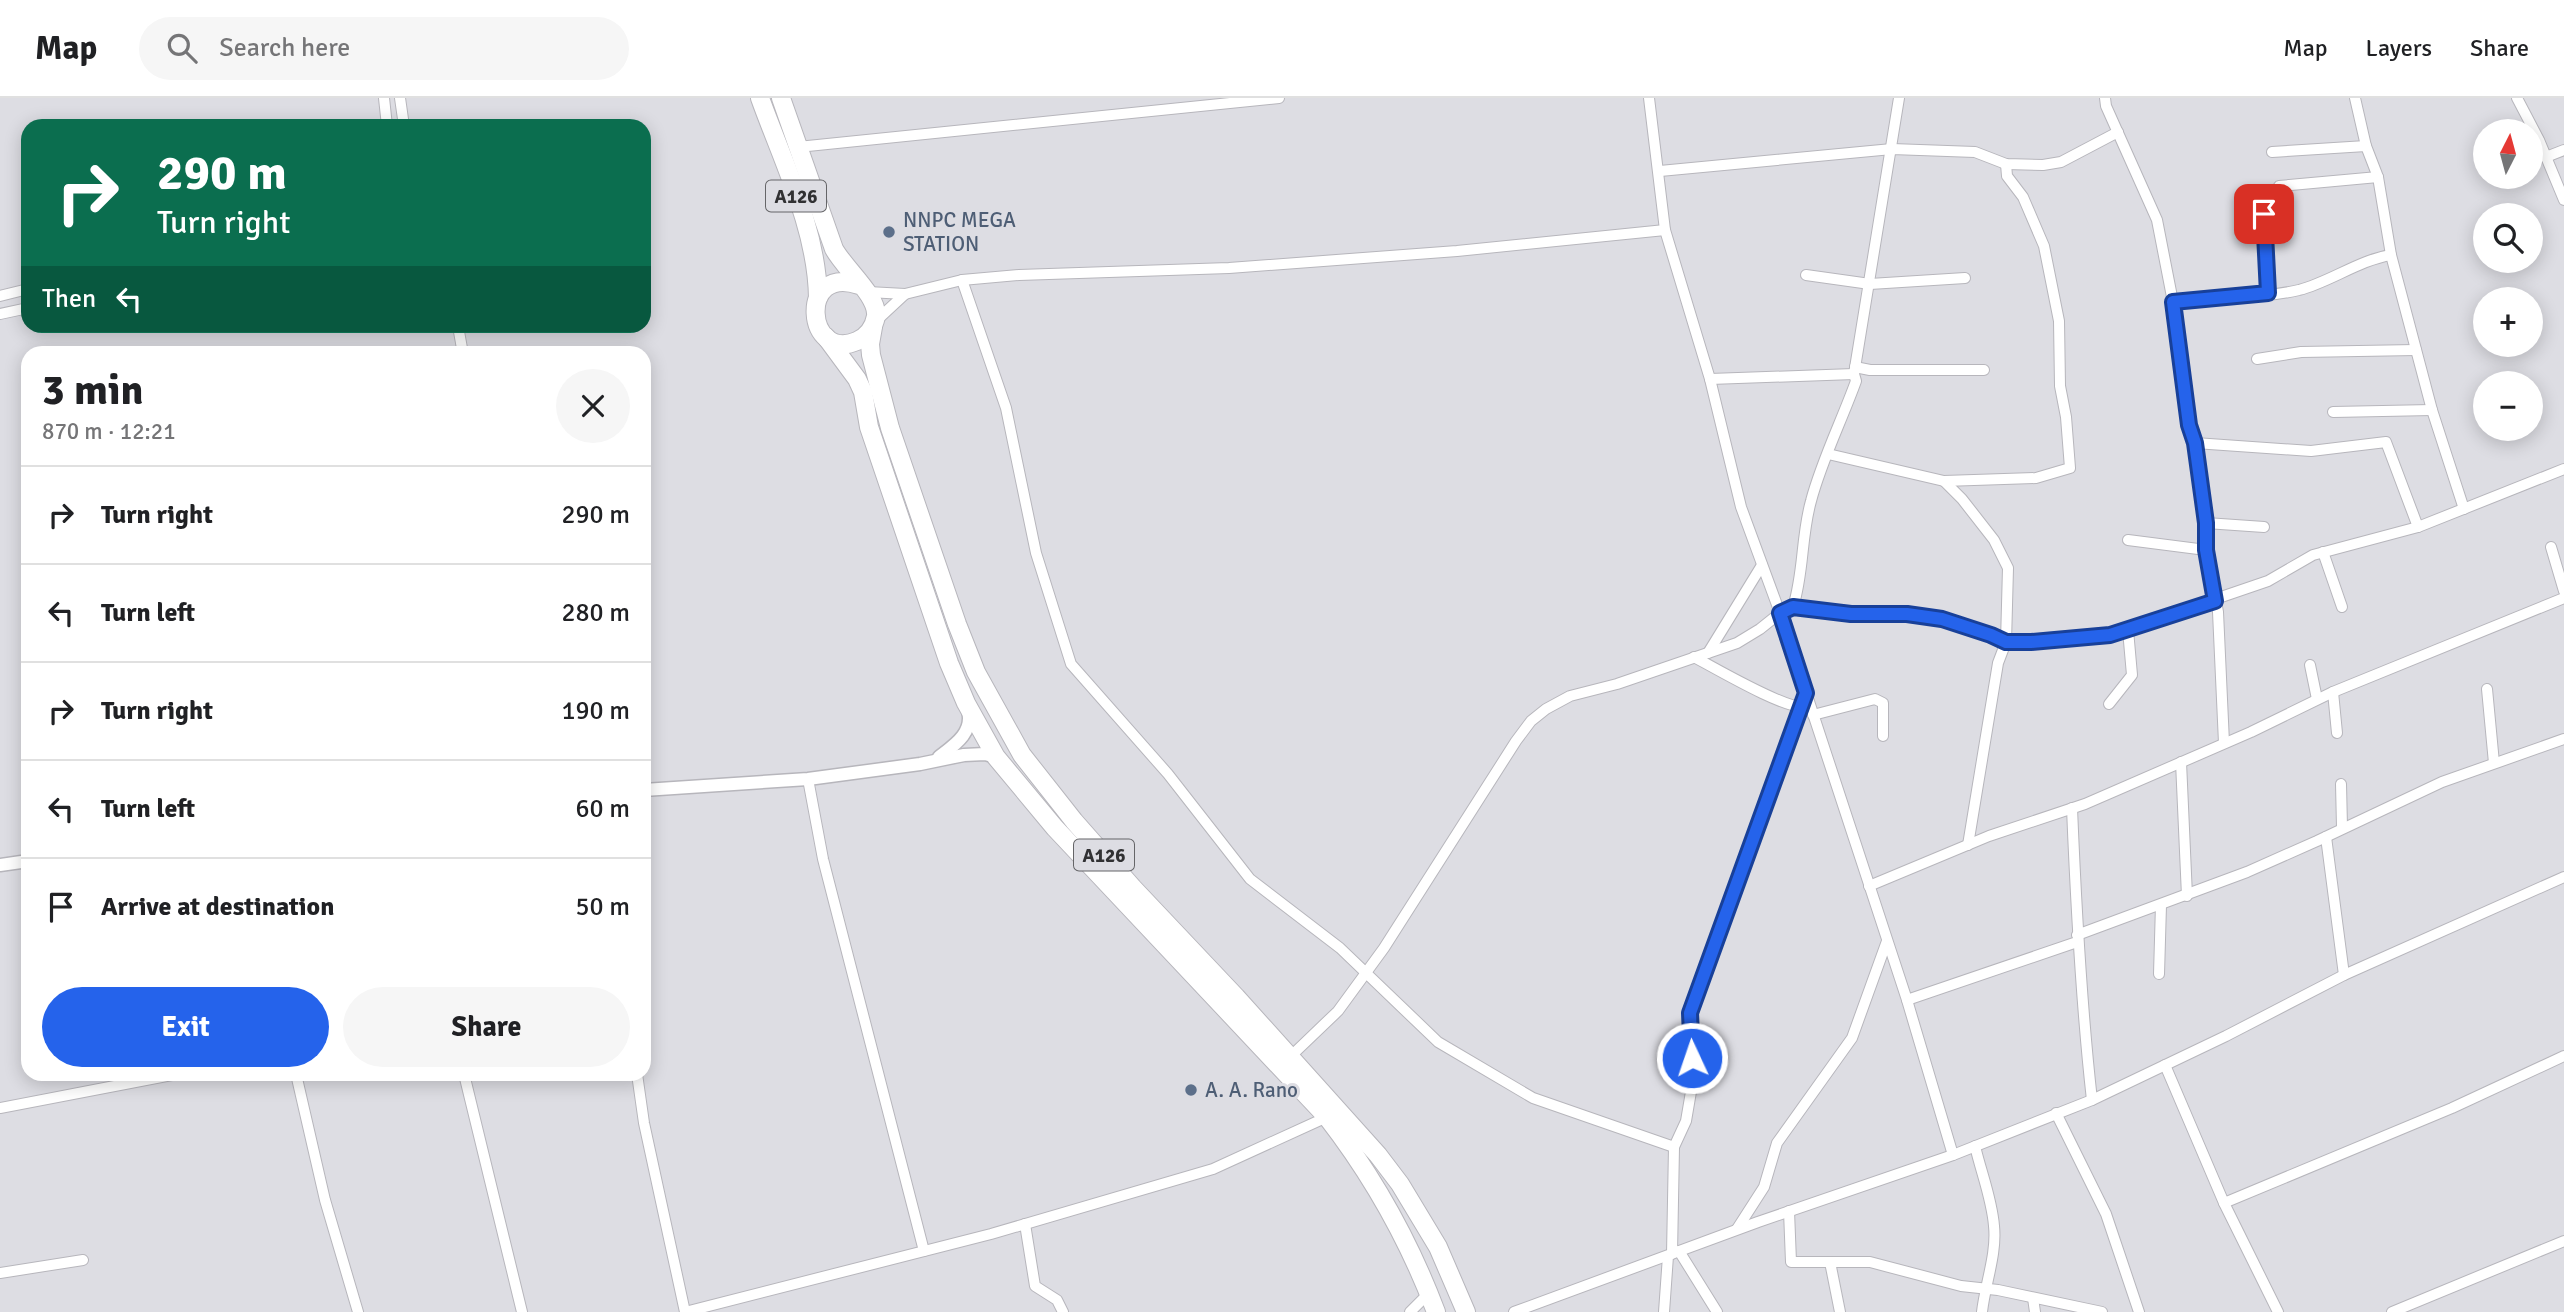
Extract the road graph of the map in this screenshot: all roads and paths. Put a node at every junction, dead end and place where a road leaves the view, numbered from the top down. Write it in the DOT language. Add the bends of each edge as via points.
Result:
graph roads {
  1 [pos="384,98"];
  2 [pos="400,98"];
  3 [pos="760,98"];
  4 [pos="781,98"];
  5 [pos="1279,98"];
  6 [pos="1649,98"];
  7 [pos="1899,98"];
  8 [pos="2105,98"];
  9 [pos="2356,98"];
  10 [pos="2517,98"];
  11 [pos="386,119"];
  12 [pos="403,119"];
  13 [pos="2118,132"];
  14 [pos="2367,146"];
  15 [pos="798,147"];
  16 [pos="1892,149"];
  17 [pos="2564,150"];
  18 [pos="2272,152"];
  19 [pos="2546,157"];
  20 [pos="2006,164"];
  21 [pos="1660,171"];
  22 [pos="2378,177"];
  23 [pos="2564,200"];
  24 [pos="1665,230"];
  25 [pos="2391,256"];
  26 [pos="1806,275"];
  27 [pos="1965,278"];
  28 [pos="962,280"];
  29 [pos="1870,284"];
  30 [pos="864,288"];
  31 [pos="21,291"];
  32 [pos="2268,293"];
  33 [pos="905,294"];
  34 [pos="0,296"];
  35 [pos="818,298"];
  36 [pos="2173,302"];
  37 [pos="21,309"];
  38 [pos="0,314"];
  39 [pos="874,324"];
  40 [pos="827,337"];
  41 [pos="2416,350"];
  42 [pos="2258,359"];
  43 [pos="1984,370"];
  44 [pos="1855,371"];
  45 [pos="1710,379"];
  46 [pos="2432,410"];
  47 [pos="2333,412"];
  48 [pos="2195,443"];
  49 [pos="1828,454"];
  50 [pos="2564,469"];
  51 [pos="1944,481"];
  52 [pos="2465,509"];
  53 [pos="2206,523"];
  54 [pos="2264,527"];
  55 [pos="2418,527"];
  56 [pos="2128,540"];
  57 [pos="2551,547"];
  58 [pos="2206,550"];
  59 [pos="2323,552"];
  60 [pos="1762,565"];
  61 [pos="2564,591"];
  62 [pos="2564,598"];
  63 [pos="2215,601"];
  64 [pos="1793,607"];
  65 [pos="2342,607"];
  66 [pos="1780,613"];
  67 [pos="2128,630"];
  68 [pos="2006,642"];
  69 [pos="1708,653"];
  70 [pos="1694,657"];
  71 [pos="2310,665"];
  72 [pos="2487,689"];
  73 [pos="2333,692"];
  74 [pos="2317,699"];
  75 [pos="966,703"];
  76 [pos="2109,704"];
  77 [pos="1808,710"];
  78 [pos="2337,733"];
  79 [pos="1883,736"];
  80 [pos="2564,739"];
  81 [pos="2224,743"];
  82 [pos="996,757"];
  83 [pos="936,760"];
  84 [pos="2181,762"];
  85 [pos="2494,763"];
  86 [pos="808,779"];
  87 [pos="2342,784"];
  88 [pos="651,790"];
  89 [pos="2072,808"];
  90 [pos="2343,827"];
  91 [pos="2326,837"];
  92 [pos="1968,845"];
  93 [pos="21,862"];
  94 [pos="0,865"];
  95 [pos="2564,877"];
  96 [pos="1869,886"];
  97 [pos="2187,896"];
  98 [pos="2161,905"];
  99 [pos="2077,939"];
  100 [pos="1887,941"];
  101 [pos="1366,972"];
  102 [pos="2159,974"];
  103 [pos="2344,975"];
  104 [pos="1907,1000"];
  105 [pos="2564,1056"];
  106 [pos="1290,1057"];
  107 [pos="2165,1065"];
  108 [pos="141,1081"];
  109 [pos="298,1081"];
  110 [pos="466,1081"];
  111 [pos="638,1081"];
  112 [pos="2092,1100"];
  113 [pos="0,1108"];
  114 [pos="2056,1113"];
  115 [pos="1327,1116"];
  116 [pos="1975,1146"];
  117 [pos="1674,1147"];
  118 [pos="1953,1155"];
  119 [pos="2224,1203"];
  120 [pos="1789,1211"];
  121 [pos="1025,1224"];
  122 [pos="1737,1230"];
  123 [pos="2564,1241"];
  124 [pos="924,1251"];
  125 [pos="1673,1254"];
  126 [pos="83,1260"];
  127 [pos="1830,1262"];
  128 [pos="0,1273"];
  129 [pos="1985,1288"];
  130 [pos="1429,1293"];
  131 [pos="2033,1298"];
  132 [pos="358,1312"];
  133 [pos="522,1312"];
  134 [pos="685,1312"];
  135 [pos="1063,1312"];
  136 [pos="1410,1312"];
  137 [pos="1436,1312"];
  138 [pos="1465,1312"];
  139 [pos="1514,1312"];
  140 [pos="1664,1312"];
  141 [pos="1717,1312"];
  142 [pos="1840,1312"];
  143 [pos="1982,1312"];
  144 [pos="2035,1312"];
  145 [pos="2102,1312"];
  146 [pos="2139,1312"];
  147 [pos="2278,1312"];
  148 [pos="2392,1312"];
  1 -- 11 [label="street"];
  2 -- 12 [label="street"];
  3 -- 35 [label="highway, A126" via="811,241"];
  4 -- 15 [label="highway, A126"];
  5 -- 15 [label="street"];
  6 -- 21 [label="street"];
  7 -- 16 [label="street"];
  8 -- 13 [label="street"];
  9 -- 14 [label="street"];
  10 -- 19 [label="street"];
  13 -- 20 [label="street" via="2061,163"];
  13 -- 36 [label="street" via="2157,220"];
  14 -- 18 [label="street"];
  14 -- 22 [label="street"];
  15 -- 30 [label="highway, A126" via="834,249"];
  16 -- 20 [label="street" via="1975,152"];
  16 -- 21 [label="street"];
  16 -- 29 [label="street"];
  17 -- 19 [label="street"];
  19 -- 23 [label="street"];
  20 -- 51 [label="street" via="2007,176 2023,197 2044,246 2059,321 2060,386 2070,468 2036,478"];
  21 -- 24 [label="street"];
  22 -- 25 [label="street"];
  22 -- 32 [label="street" via="2279,186 2264,214"];
  24 -- 28 [label="street" via="1229,268"];
  24 -- 45 [label="street"];
  25 -- 32 [label="street" via="2377,257 2316,285"];
  25 -- 41 [label="street"];
  26 -- 29 [label="street"];
  27 -- 29 [label="street"];
  28 -- 33 [label="street"];
  28 -- 101 [label="street" via="1006,408 1036,553 1071,664 1168,774 1250,879"];
  29 -- 44 [label="street"];
  30 -- 33 [label="street"];
  30 -- 35 [label="highway" via="850,282 831,285"];
  30 -- 39 [label="highway, A126" via="874,301"];
  31 -- 34 [label="street"];
  32 -- 36 [label="street"];
  33 -- 39 [label="street"];
  35 -- 40 [label="highway, A126" via="816,324"];
  36 -- 48 [label="street"];
  37 -- 38 [label="street"];
  39 -- 40 [label="highway" via="852,343"];
  39 -- 106 [label="highway, A126" via="871,355 890,428 957,624 995,709 1022,755 1074,821"];
  40 -- 75 [label="highway, A126" via="863,392 869,427"];
  41 -- 42 [label="street" via="2301,352"];
  41 -- 46 [label="street"];
  43 -- 44 [label="street"];
  44 -- 45 [label="street"];
  44 -- 49 [label="street" via="1857,381"];
  45 -- 60 [label="street" via="1741,507"];
  46 -- 47 [label="street"];
  46 -- 52 [label="street"];
  48 -- 53 [label="street"];
  48 -- 55 [label="street" via="2311,451 2386,442"];
  49 -- 51 [label="street"];
  49 -- 64 [label="street" via="1810,504"];
  50 -- 52 [label="street"];
  51 -- 68 [label="street" via="1994,540 2008,568"];
  52 -- 55 [label="street"];
  53 -- 54 [label="street"];
  53 -- 58 [label="street"];
  55 -- 59 [label="street"];
  56 -- 58 [label="street"];
  57 -- 61 [label="street"];
  58 -- 63 [label="street"];
  59 -- 63 [label="street" via="2267,582"];
  59 -- 65 [label="street"];
  60 -- 66 [label="street"];
  60 -- 69 [label="street"];
  62 -- 73 [label="street"];
  63 -- 67 [label="street"];
  63 -- 81 [label="street"];
  64 -- 66 [label="street"];
  64 -- 68 [label="street" via="1942,619"];
  66 -- 69 [label="street" via="1737,643"];
  66 -- 77 [label="street"];
  67 -- 68 [label="street"];
  67 -- 76 [label="street" via="2132,675"];
  68 -- 92 [label="street" via="1998,663"];
  69 -- 70 [label="street"];
  70 -- 77 [label="street"];
  70 -- 101 [label="street" via="1570,695 1531,721"];
  71 -- 74 [label="street"];
  72 -- 85 [label="street"];
  73 -- 74 [label="street"];
  73 -- 78 [label="street"];
  74 -- 81 [label="street"];
  75 -- 82 [label="highway, A126"];
  75 -- 83 [label="street" via="970,717 965,733"];
  77 -- 79 [label="street" via="1875,699 1882,704"];
  77 -- 96 [label="street"];
  77 -- 117 [label="street" via="1690,1013 1693,1080 1686,1121"];
  80 -- 85 [label="street"];
  81 -- 84 [label="street"];
  82 -- 83 [label="street" via="964,755"];
  82 -- 115 [label="highway, A126" via="1055,828"];
  83 -- 86 [label="street"];
  84 -- 89 [label="street"];
  84 -- 97 [label="street"];
  85 -- 90 [label="street"];
  86 -- 88 [label="street"];
  86 -- 124 [label="street" via="824,859"];
  87 -- 90 [label="street"];
  89 -- 92 [label="street"];
  89 -- 99 [label="street"];
  90 -- 91 [label="street"];
  91 -- 97 [label="street"];
  91 -- 103 [label="street"];
  92 -- 96 [label="street"];
  93 -- 94 [label="street"];
  95 -- 103 [label="street"];
  96 -- 100 [label="street"];
  97 -- 98 [label="street"];
  98 -- 99 [label="street"];
  98 -- 102 [label="street"];
  99 -- 104 [label="street"];
  99 -- 112 [label="street"];
  100 -- 104 [label="street"];
  100 -- 122 [label="street" via="1852,1038 1777,1143 1764,1187"];
  101 -- 106 [label="street" via="1338,1011"];
  101 -- 117 [label="street" via="1438,1042 1533,1098"];
  103 -- 107 [label="street"];
  104 -- 118 [label="street"];
  105 -- 119 [label="street"];
  106 -- 138 [label="highway, A126" via="1400,1184 1438,1247"];
  107 -- 112 [label="street"];
  107 -- 119 [label="street"];
  108 -- 113 [label="street"];
  109 -- 132 [label="street"];
  110 -- 133 [label="street"];
  111 -- 134 [label="street"];
  112 -- 114 [label="street"];
  114 -- 116 [label="street"];
  114 -- 146 [label="street" via="2106,1214"];
  115 -- 121 [label="street" via="1213,1169"];
  115 -- 130 [label="highway, A126" via="1376,1191"];
  116 -- 118 [label="street"];
  116 -- 129 [label="street" via="1994,1227"];
  117 -- 125 [label="street"];
  118 -- 120 [label="street"];
  119 -- 147 [label="street"];
  120 -- 122 [label="street"];
  120 -- 127 [label="street" via="1791,1262"];
  121 -- 124 [label="street"];
  121 -- 135 [label="street" via="1035,1286 1056,1300"];
  122 -- 125 [label="street"];
  123 -- 148 [label="street"];
  124 -- 134 [label="street"];
  125 -- 139 [label="street"];
  125 -- 140 [label="street"];
  125 -- 141 [label="street"];
  126 -- 128 [label="street"];
  127 -- 129 [label="street" via="1870,1262"];
  127 -- 142 [label="street"];
  129 -- 131 [label="street"];
  129 -- 143 [label="street"];
  130 -- 136 [label="street"];
  130 -- 137 [label="highway, A126"];
  131 -- 144 [label="street"];
  131 -- 145 [label="street"];
}
